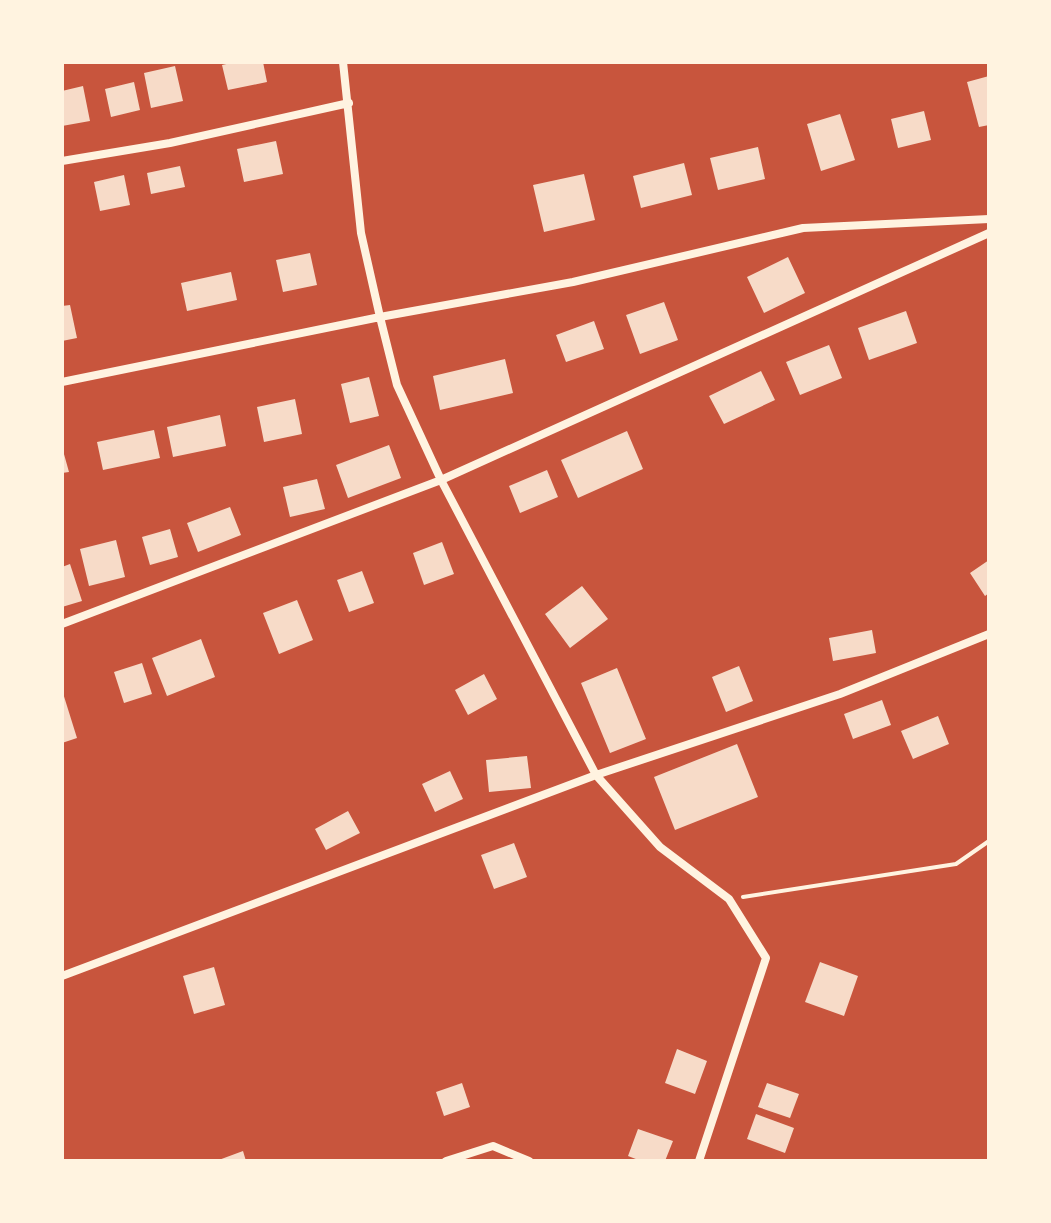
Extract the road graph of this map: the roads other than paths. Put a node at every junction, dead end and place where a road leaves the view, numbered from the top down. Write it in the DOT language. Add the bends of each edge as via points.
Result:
graph roads {
  1 [pos="343,62"];
  2 [pos="349,103"];
  3 [pos="62,161"];
  4 [pos="989,219"];
  5 [pos="989,233"];
  6 [pos="380,317"];
  7 [pos="62,382"];
  8 [pos="441,480"];
  9 [pos="62,624"];
  10 [pos="989,634"];
  11 [pos="596,775"];
  12 [pos="62,976"];
  13 [pos="446,1161"];
  14 [pos="529,1161"];
  15 [pos="699,1161"];
  1 -- 2 [label="street"];
  2 -- 3 [label="street"];
  2 -- 6 [label="street" via="361,233"];
  4 -- 6 [label="street" via="803,228 573,282"];
  5 -- 8 [label="street"];
  6 -- 7 [label="street"];
  6 -- 8 [label="street" via="397,385"];
  8 -- 9 [label="street"];
  8 -- 11 [label="street"];
  10 -- 11 [label="street" via="840,694"];
  11 -- 12 [label="street"];
  11 -- 15 [label="street" via="660,847 729,899 766,958"];
  13 -- 14 [label="street" via="493,1146"];
}
